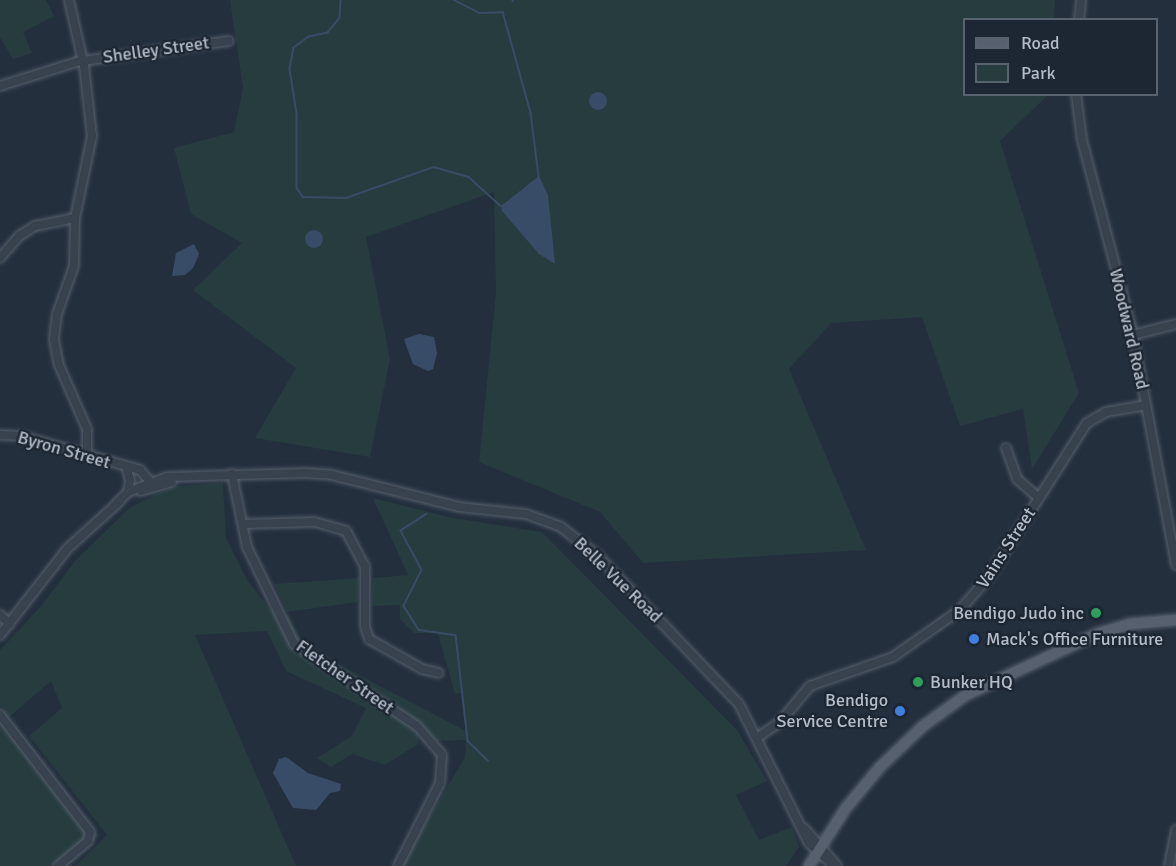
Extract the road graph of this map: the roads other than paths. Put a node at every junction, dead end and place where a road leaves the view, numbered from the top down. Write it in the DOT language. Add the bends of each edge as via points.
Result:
graph roads {
  1 [pos="69,0"];
  2 [pos="1081,0"];
  3 [pos="1079,18"];
  4 [pos="229,41"];
  5 [pos="83,61"];
  6 [pos="0,86"];
  7 [pos="1076,96"];
  8 [pos="75,218"];
  9 [pos="0,258"];
  10 [pos="1176,324"];
  11 [pos="1133,335"];
  12 [pos="1146,405"];
  13 [pos="0,435"];
  14 [pos="1006,448"];
  15 [pos="87,456"];
  16 [pos="134,470"];
  17 [pos="232,474"];
  18 [pos="178,476"];
  19 [pos="189,477"];
  20 [pos="149,485"];
  21 [pos="128,492"];
  22 [pos="1038,497"];
  23 [pos="115,505"];
  24 [pos="244,524"];
  25 [pos="1176,565"];
  26 [pos="0,615"];
  27 [pos="1176,620"];
  28 [pos="10,624"];
  29 [pos="0,635"];
  30 [pos="439,673"];
  31 [pos="0,715"];
  32 [pos="758,737"];
  33 [pos="1176,830"];
  34 [pos="820,850"];
  35 [pos="399,864"];
  36 [pos="58,866"];
  37 [pos="809,866"];
  38 [pos="836,866"];
  39 [pos="1169,866"];
  1 -- 5 [label="street"];
  2 -- 3 [label="street"];
  4 -- 5 [label="street, Shelley Street"];
  5 -- 6 [label="street, Shelley Street"];
  5 -- 8 [label="street" via="92,136"];
  7 -- 11 [label="street, Woodward Road" via="1082,140"];
  8 -- 9 [label="street" via="34,226"];
  8 -- 15 [label="street" via="74,266 57,314 54,340 59,365 87,429"];
  10 -- 11 [label="street"];
  11 -- 12 [label="street, Woodward Road"];
  12 -- 22 [label="street, Vains Street" via="1106,412 1087,423"];
  12 -- 25 [label="street, Woodward Road"];
  13 -- 15 [label="street, Byron Street" via="21,436"];
  14 -- 22 [label="street" via="1017,479"];
  15 -- 16 [label="street, Byron Street"];
  16 -- 18 [label="street, Byron Street"];
  16 -- 20 [label="street, Byron Street"];
  16 -- 21 [label="street, Byron Street"];
  17 -- 19 [label="street, Belle Vue Road"];
  17 -- 24 [label="street, Fletcher Street"];
  17 -- 32 [label="street, Belle Vue Road" via="321,474 459,507 526,514 561,528 598,556 708,669 739,704"];
  18 -- 19 [label="street, Belle Vue Road"];
  18 -- 20 [label="street, Belle Vue Road"];
  19 -- 20 [label="street, Belle Vue Road"];
  20 -- 21 [label="street, Belle Vue Road"];
  20 -- 23 [label="street"];
  21 -- 23 [label="street, Belle Vue Road"];
  22 -- 32 [label="street, Vains Street" via="990,575 961,609 893,657 814,684 780,722"];
  23 -- 28 [label="street" via="68,548"];
  24 -- 30 [label="street" via="315,522 346,531 365,566 365,626 369,639 422,669"];
  24 -- 35 [label="street, Fletcher Street" via="247,547 294,644 417,726 442,755 440,783"];
  26 -- 28 [label="street"];
  27 -- 34 [label="main road" via="1130,624 1097,634 966,695 923,726 880,767 846,808"];
  28 -- 29 [label="street"];
  31 -- 36 [label="street" via="90,832 88,841"];
  32 -- 34 [label="street, Belle Vue Road" via="804,828"];
  33 -- 39 [label="street"];
  34 -- 37 [label="main road"];
  34 -- 38 [label="street, Belle Vue Road"];
}
